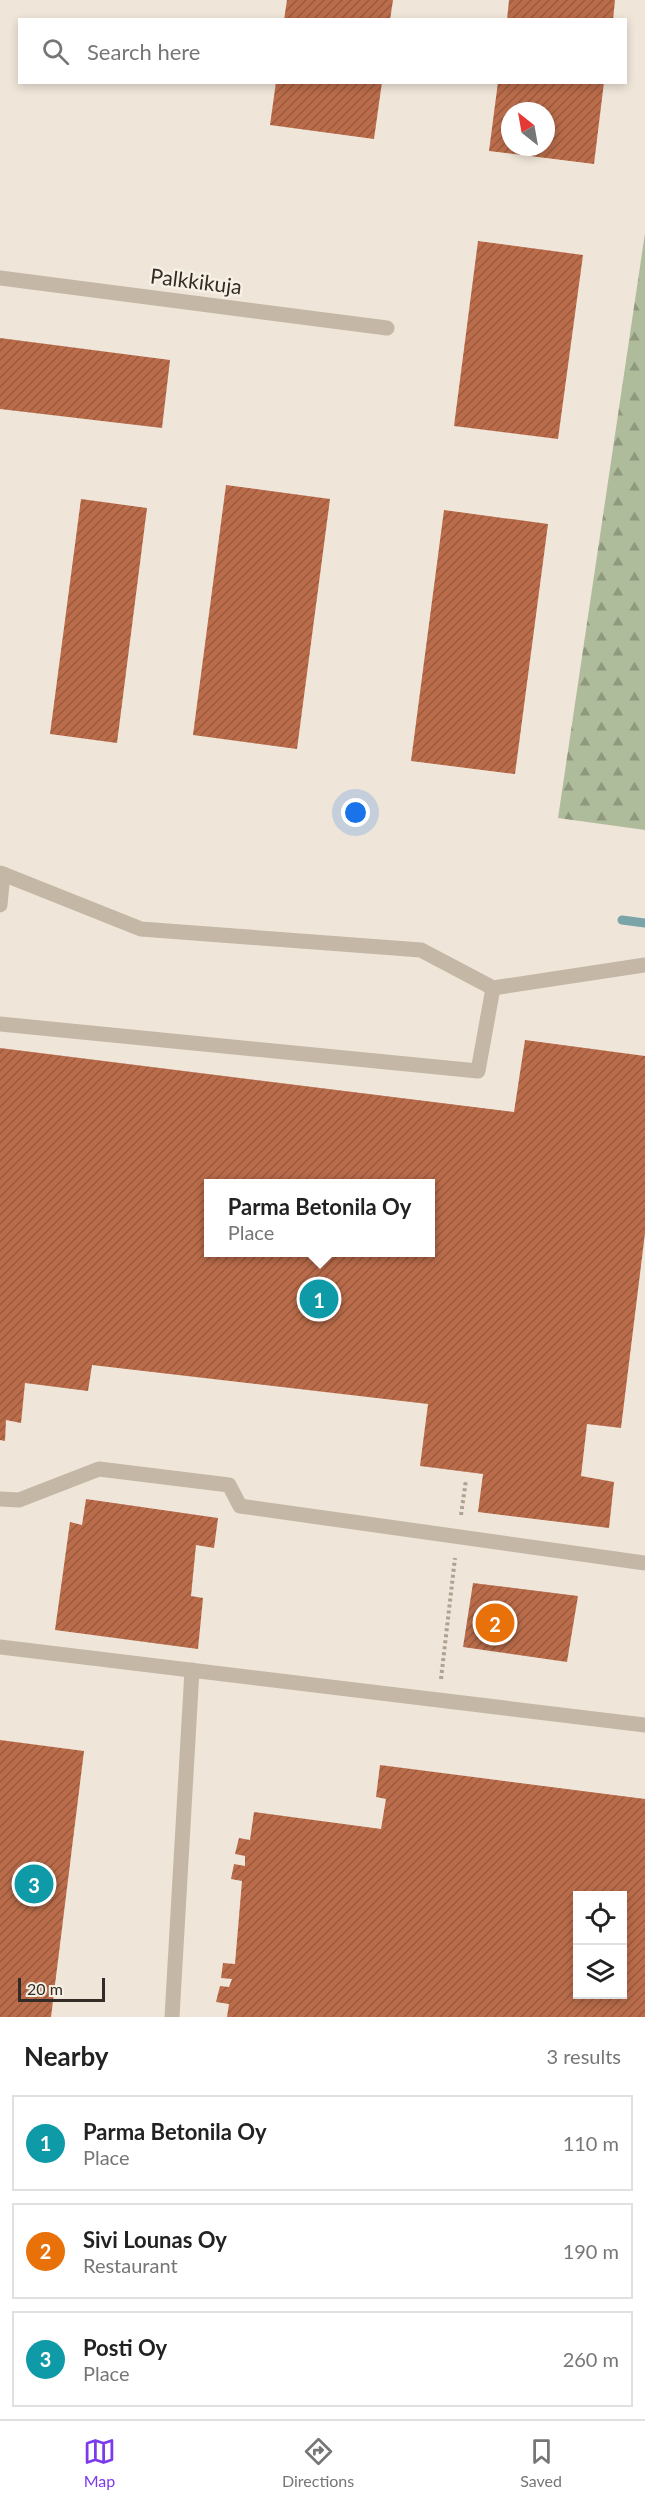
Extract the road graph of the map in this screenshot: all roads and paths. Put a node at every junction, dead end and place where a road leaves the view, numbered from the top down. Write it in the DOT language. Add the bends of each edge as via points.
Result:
graph roads {
  1 [pos="0,278"];
  2 [pos="387,327"];
  3 [pos="1,873"];
  4 [pos="0,905"];
  5 [pos="645,965"];
  6 [pos="493,988"];
  7 [pos="0,1024"];
  8 [pos="466,1480"];
  9 [pos="0,1499"];
  10 [pos="458,1537"];
  11 [pos="645,1563"];
  12 [pos="0,1647"];
  13 [pos="192,1670"];
  14 [pos="438,1700"];
  15 [pos="645,1725"];
  16 [pos="172,2017"];
  1 -- 2 [label="street, Palkkikuja"];
  3 -- 4 [label="street"];
  3 -- 6 [label="street" via="141,929 421,950"];
  5 -- 6 [label="street"];
  6 -- 7 [label="street" via="478,1071"];
  8 -- 10 [label="path"];
  9 -- 10 [label="street" via="19,1500 99,1469 230,1485 240,1506"];
  10 -- 11 [label="street"];
  10 -- 14 [label="path"];
  12 -- 13 [label="street"];
  13 -- 14 [label="street"];
  13 -- 16 [label="street"];
  14 -- 15 [label="street"];
}
